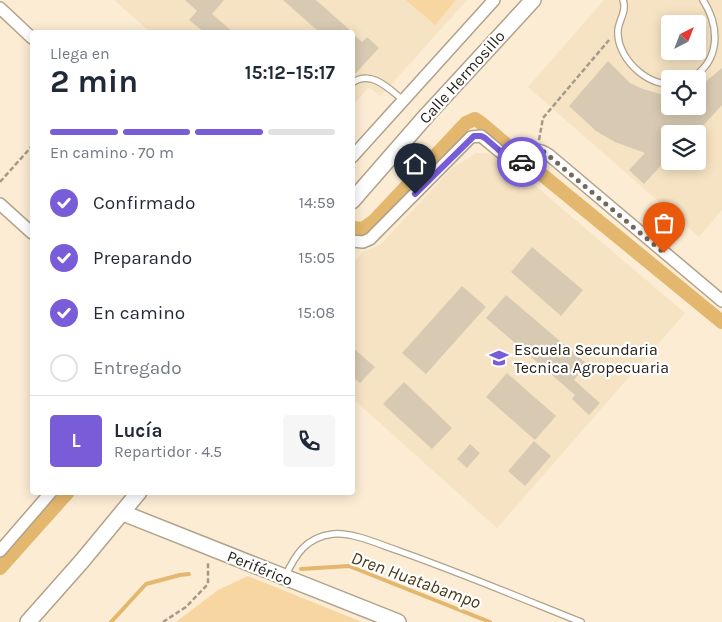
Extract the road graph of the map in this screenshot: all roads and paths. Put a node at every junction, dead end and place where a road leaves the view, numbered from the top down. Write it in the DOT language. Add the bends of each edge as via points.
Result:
graph roads {
  1 [pos="494,0"];
  2 [pos="533,0"];
  3 [pos="624,0"];
  4 [pos="703,0"];
  5 [pos="0,8"];
  6 [pos="618,30"];
  7 [pos="30,36"];
  8 [pos="701,70"];
  9 [pos="355,82"];
  10 [pos="661,82"];
  11 [pos="404,100"];
  12 [pos="30,148"];
  13 [pos="535,151"];
  14 [pos="355,154"];
  15 [pos="0,182"];
  16 [pos="355,199"];
  17 [pos="0,204"];
  18 [pos="30,231"];
  19 [pos="355,241"];
  20 [pos="722,301"];
  21 [pos="49,495"];
  22 [pos="137,495"];
  23 [pos="123,513"];
  24 [pos="0,551"];
  25 [pos="285,578"];
  26 [pos="209,580"];
  27 [pos="28,622"];
  28 [pos="163,622"];
  29 [pos="398,622"];
  30 [pos="581,622"];
  1 -- 11 [label="street, Calle Hermosillo"];
  2 -- 16 [label="main road, Calle Hermosillo"];
  3 -- 6 [label="lane" via="624,14"];
  4 -- 8 [label="lane" via="715,26 711,58"];
  5 -- 7 [label="street"];
  6 -- 10 [label="lane" via="619,42 627,59 639,73"];
  6 -- 13 [label="path" via="543,118"];
  9 -- 11 [label="lane" via="364,77 375,79"];
  11 -- 14 [label="street, Calle Hermosillo"];
  12 -- 15 [label="path"];
  13 -- 19 [label="street" via="516,165 485,138 474,136 378,232 364,242"];
  13 -- 20 [label="street" via="549,155"];
  17 -- 18 [label="street"];
  21 -- 24 [label="street"];
  22 -- 23 [label="main road"];
  23 -- 25 [label="main road, Periférico"];
  23 -- 27 [label="main road"];
  25 -- 29 [label="main road, Periférico"];
  25 -- 30 [label="lane" via="302,548 326,536 342,534 369,540 429,562"];
  26 -- 28 [label="path" via="186,607"];
}
